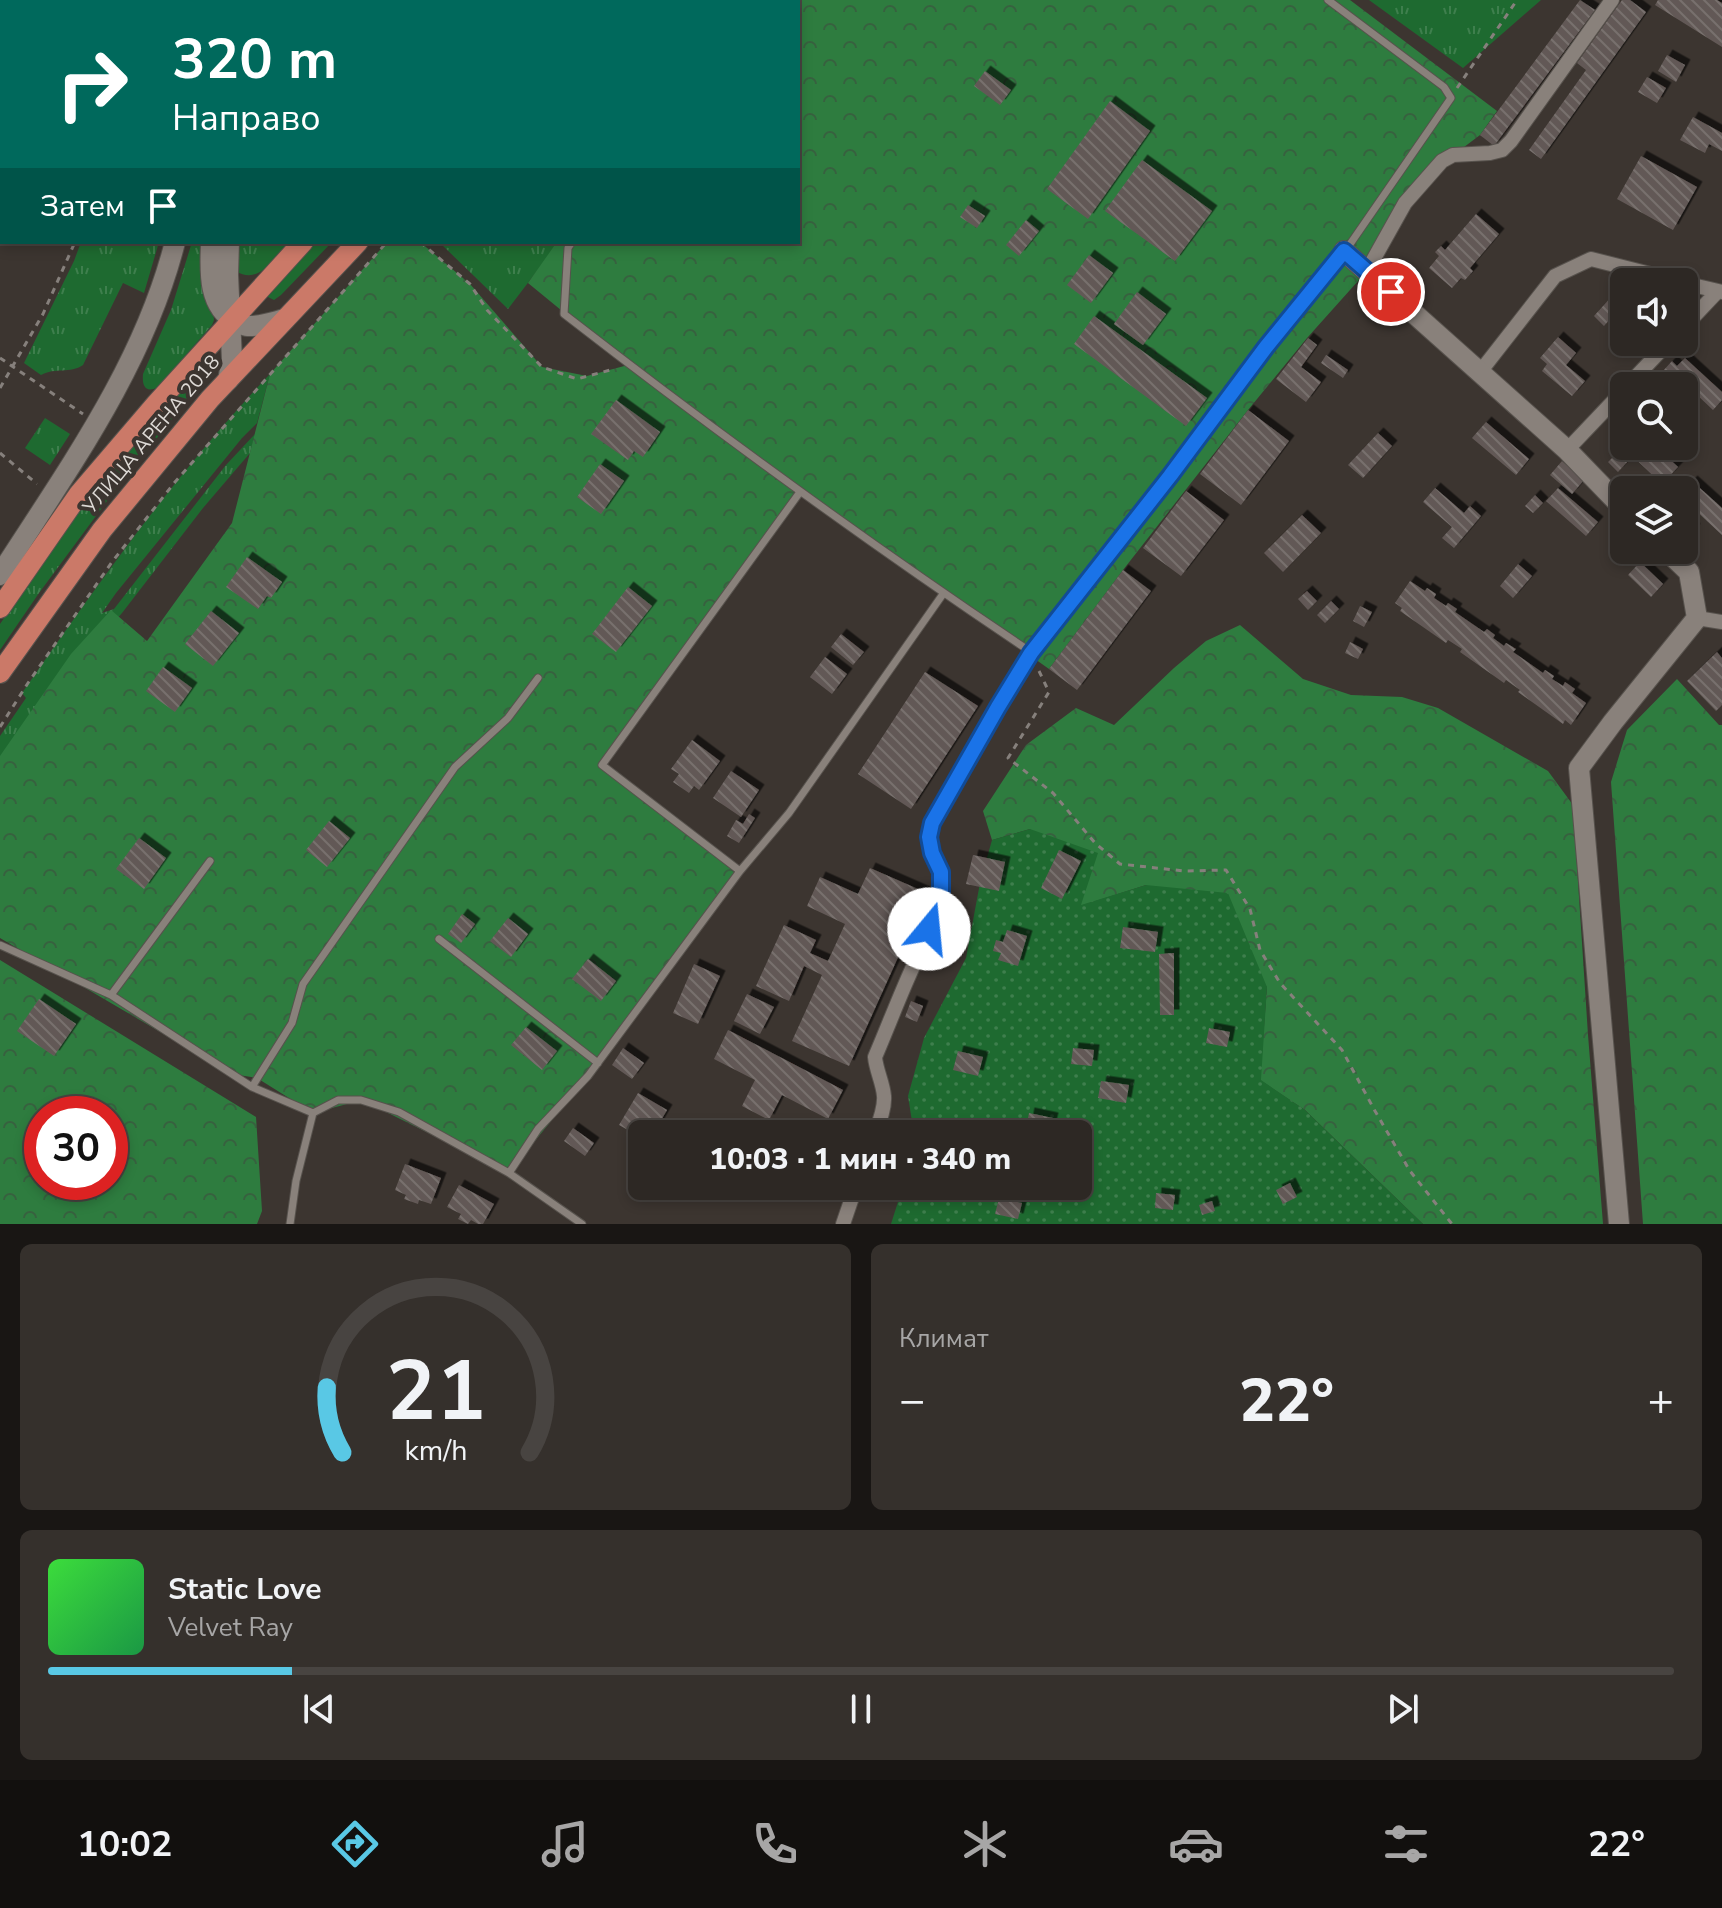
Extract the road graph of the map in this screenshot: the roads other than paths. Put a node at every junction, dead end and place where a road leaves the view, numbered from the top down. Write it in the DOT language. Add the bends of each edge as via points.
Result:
graph roads {
  1 [pos="1328,0"];
  2 [pos="1612,0"];
  3 [pos="174,244"];
  4 [pos="211,244"];
  5 [pos="229,244"];
  6 [pos="301,244"];
  7 [pos="356,244"];
  8 [pos="571,244"];
  9 [pos="1344,251"];
  10 [pos="1627,268"];
  11 [pos="1367,271"];
  12 [pos="1698,286"];
  13 [pos="1720,292"];
  14 [pos="1698,313"];
  15 [pos="285,319"];
  16 [pos="232,320"];
  17 [pos="1656,356"];
  18 [pos="1480,372"];
  19 [pos="1641,372"];
  20 [pos="228,380"];
  21 [pos="1610,405"];
  22 [pos="1567,450"];
  23 [pos="800,492"];
  24 [pos="1610,495"];
  25 [pos="1681,564"];
  26 [pos="0,575"];
  27 [pos="943,594"];
  28 [pos="0,608"];
  29 [pos="1697,618"];
  30 [pos="1722,622"];
  31 [pos="1031,653"];
  32 [pos="0,673"];
  33 [pos="538,678"];
  34 [pos="210,861"];
  35 [pos="740,871"];
  36 [pos="439,939"];
  37 [pos="0,945"];
  38 [pos="111,995"];
  39 [pos="598,1063"];
  40 [pos="252,1087"];
  41 [pos="313,1113"];
  42 [pos="880,1120"];
  43 [pos="509,1173"];
  44 [pos="851,1200"];
  45 [pos="290,1224"];
  46 [pos="582,1224"];
  47 [pos="843,1224"];
  48 [pos="1619,1224"];
  1 -- 9 [label="lane" via="1444,87 1451,98"];
  2 -- 11 [label="street" via="1511,141 1502,150 1442,161 1405,203"];
  3 -- 26 [label="street" via="157,304 133,358"];
  4 -- 16 [label="street" via="213,290 218,307"];
  5 -- 16 [label="street"];
  6 -- 16 [label="main road, УЛИЦА АРЕНА 2018"];
  7 -- 15 [label="main road, УЛИЦА АРЕНА 2018"];
  8 -- 23 [label="lane" via="564,314"];
  9 -- 11 [label="street"];
  9 -- 31 [label="street"];
  10 -- 18 [label="street" via="1591,259 1555,276"];
  11 -- 18 [label="street"];
  12 -- 13 [label="street"];
  13 -- 14 [label="street"];
  15 -- 16 [label="street" via="246,327"];
  15 -- 20 [label="main road, УЛИЦА АРЕНА 2018"];
  16 -- 20 [label="street"];
  16 -- 28 [label="main road, УЛИЦА АРЕНА 2018" via="79,494"];
  17 -- 19 [label="street"];
  18 -- 22 [label="street"];
  20 -- 32 [label="main road, УЛИЦА АРЕНА 2018" via="102,530"];
  21 -- 22 [label="street"];
  22 -- 24 [label="street"];
  23 -- 27 [label="lane"];
  23 -- 35 [label="lane" via="602,765"];
  25 -- 29 [label="street" via="1689,572"];
  27 -- 31 [label="lane"];
  27 -- 35 [label="lane" via="789,813"];
  29 -- 30 [label="street"];
  29 -- 48 [label="street" via="1579,768"];
  31 -- 42 [label="street" via="932,823 929,837 941,872 941,893 875,1057 884,1095"];
  33 -- 40 [label="lane" via="508,718 455,767 303,984 292,1023"];
  34 -- 38 [label="lane"];
  35 -- 39 [label="lane"];
  36 -- 39 [label="lane"];
  37 -- 38 [label="lane"];
  38 -- 40 [label="lane"];
  39 -- 43 [label="lane" via="538,1129"];
  40 -- 41 [label="lane"];
  41 -- 43 [label="lane" via="338,1100 361,1100 399,1112"];
  41 -- 45 [label="lane"];
  43 -- 46 [label="lane"];
  44 -- 47 [label="street"];
}
